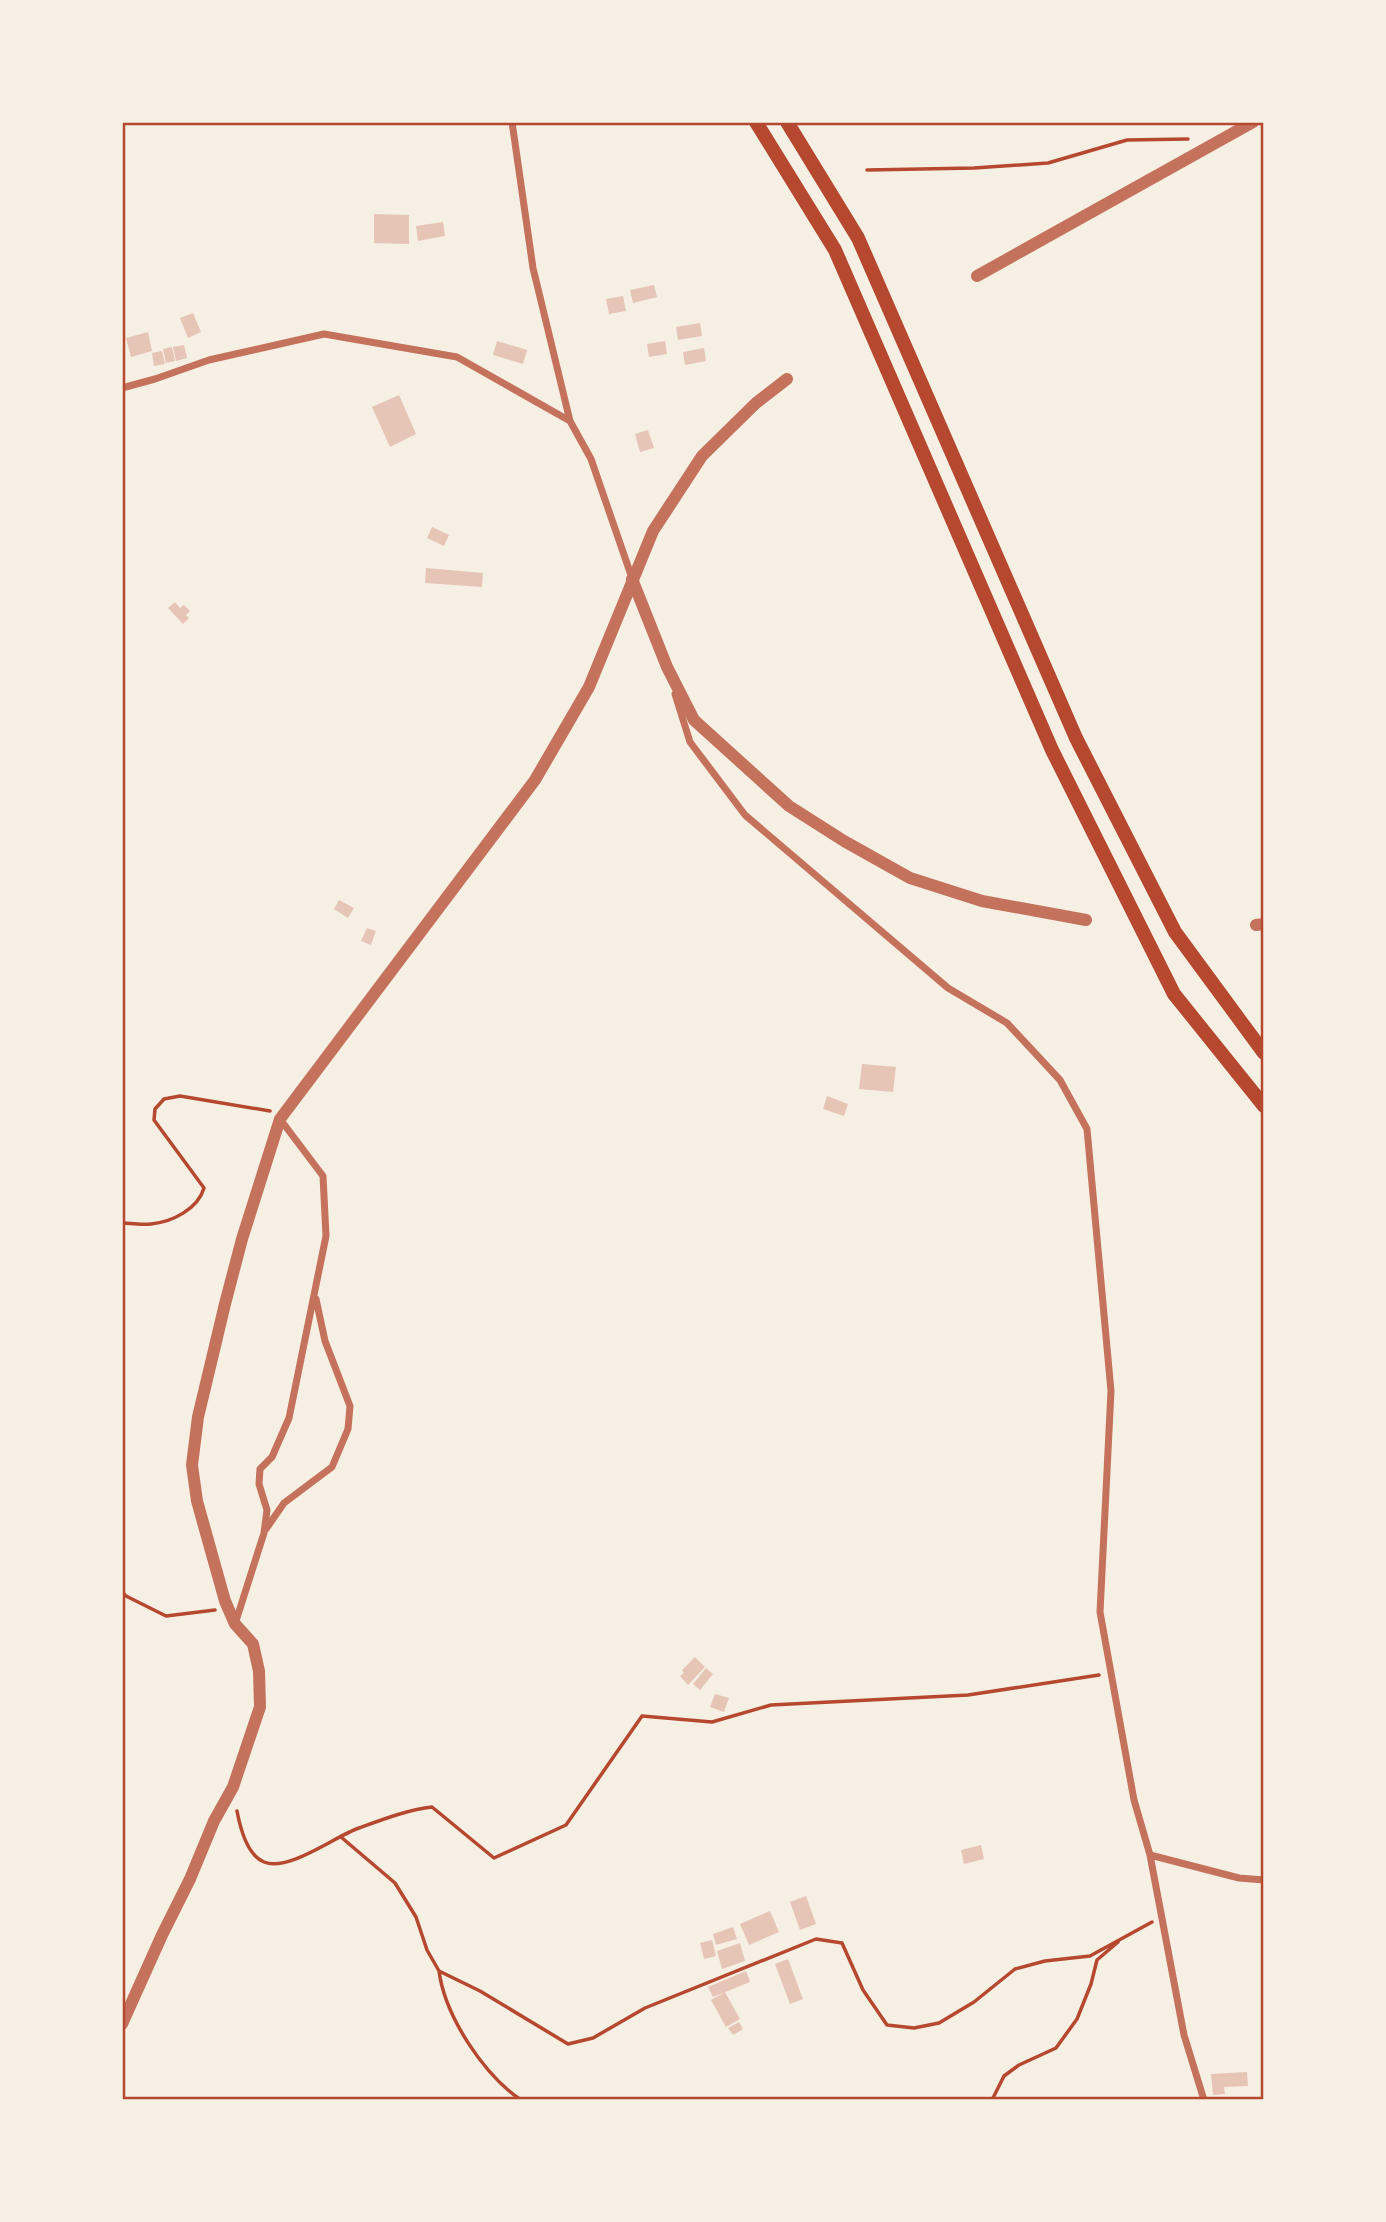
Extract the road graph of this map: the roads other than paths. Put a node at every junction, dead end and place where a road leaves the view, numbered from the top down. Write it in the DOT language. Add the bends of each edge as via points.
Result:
graph roads {
  1 [pos="512,122"];
  2 [pos="756,122"];
  3 [pos="787,122"];
  4 [pos="1253,122"];
  5 [pos="977,276"];
  6 [pos="788,379"];
  7 [pos="122,388"];
  8 [pos="570,421"];
  9 [pos="632,579"];
  10 [pos="667,667"];
  11 [pos="1086,920"];
  12 [pos="1264,1053"];
  13 [pos="1264,1106"];
  14 [pos="280,1119"];
  15 [pos="314,1295"];
  16 [pos="264,1532"];
  17 [pos="234,1624"];
  18 [pos="1150,1855"];
  19 [pos="1264,1880"];
  20 [pos="122,2024"];
  21 [pos="1204,2099"];
  1 -- 8 [label="street" via="533,268"];
  2 -- 13 [label="main road" via="835,250 1052,750 1174,994"];
  3 -- 12 [label="main road" via="859,238 1076,738 1175,932"];
  4 -- 5 [label="street"];
  6 -- 9 [label="street" via="702,456 653,531"];
  7 -- 8 [label="street" via="209,360 324,334 457,357"];
  8 -- 9 [label="street" via="591,459"];
  9 -- 10 [label="street"];
  9 -- 14 [label="street" via="589,687 535,780"];
  10 -- 11 [label="street" via="694,720 789,806 844,841 910,878 982,901"];
  10 -- 18 [label="street" via="690,742 745,815 948,988 1006,1023 1060,1080 1087,1129 1111,1391 1100,1612 1134,1800"];
  14 -- 15 [label="street" via="323,1176 326,1236"];
  14 -- 17 [label="street" via="225,1304 198,1417 192,1465 197,1501"];
  15 -- 16 [label="street" via="289,1418 272,1457 260,1469 259,1485 267,1510"];
  15 -- 16 [label="street" via="350,1406 348,1429 332,1467 284,1503"];
  16 -- 17 [label="street"];
  17 -- 20 [label="street" via="253,1644 260,1707 233,1787"];
  18 -- 19 [label="street"];
  18 -- 21 [label="street" via="1184,2035"];
}
